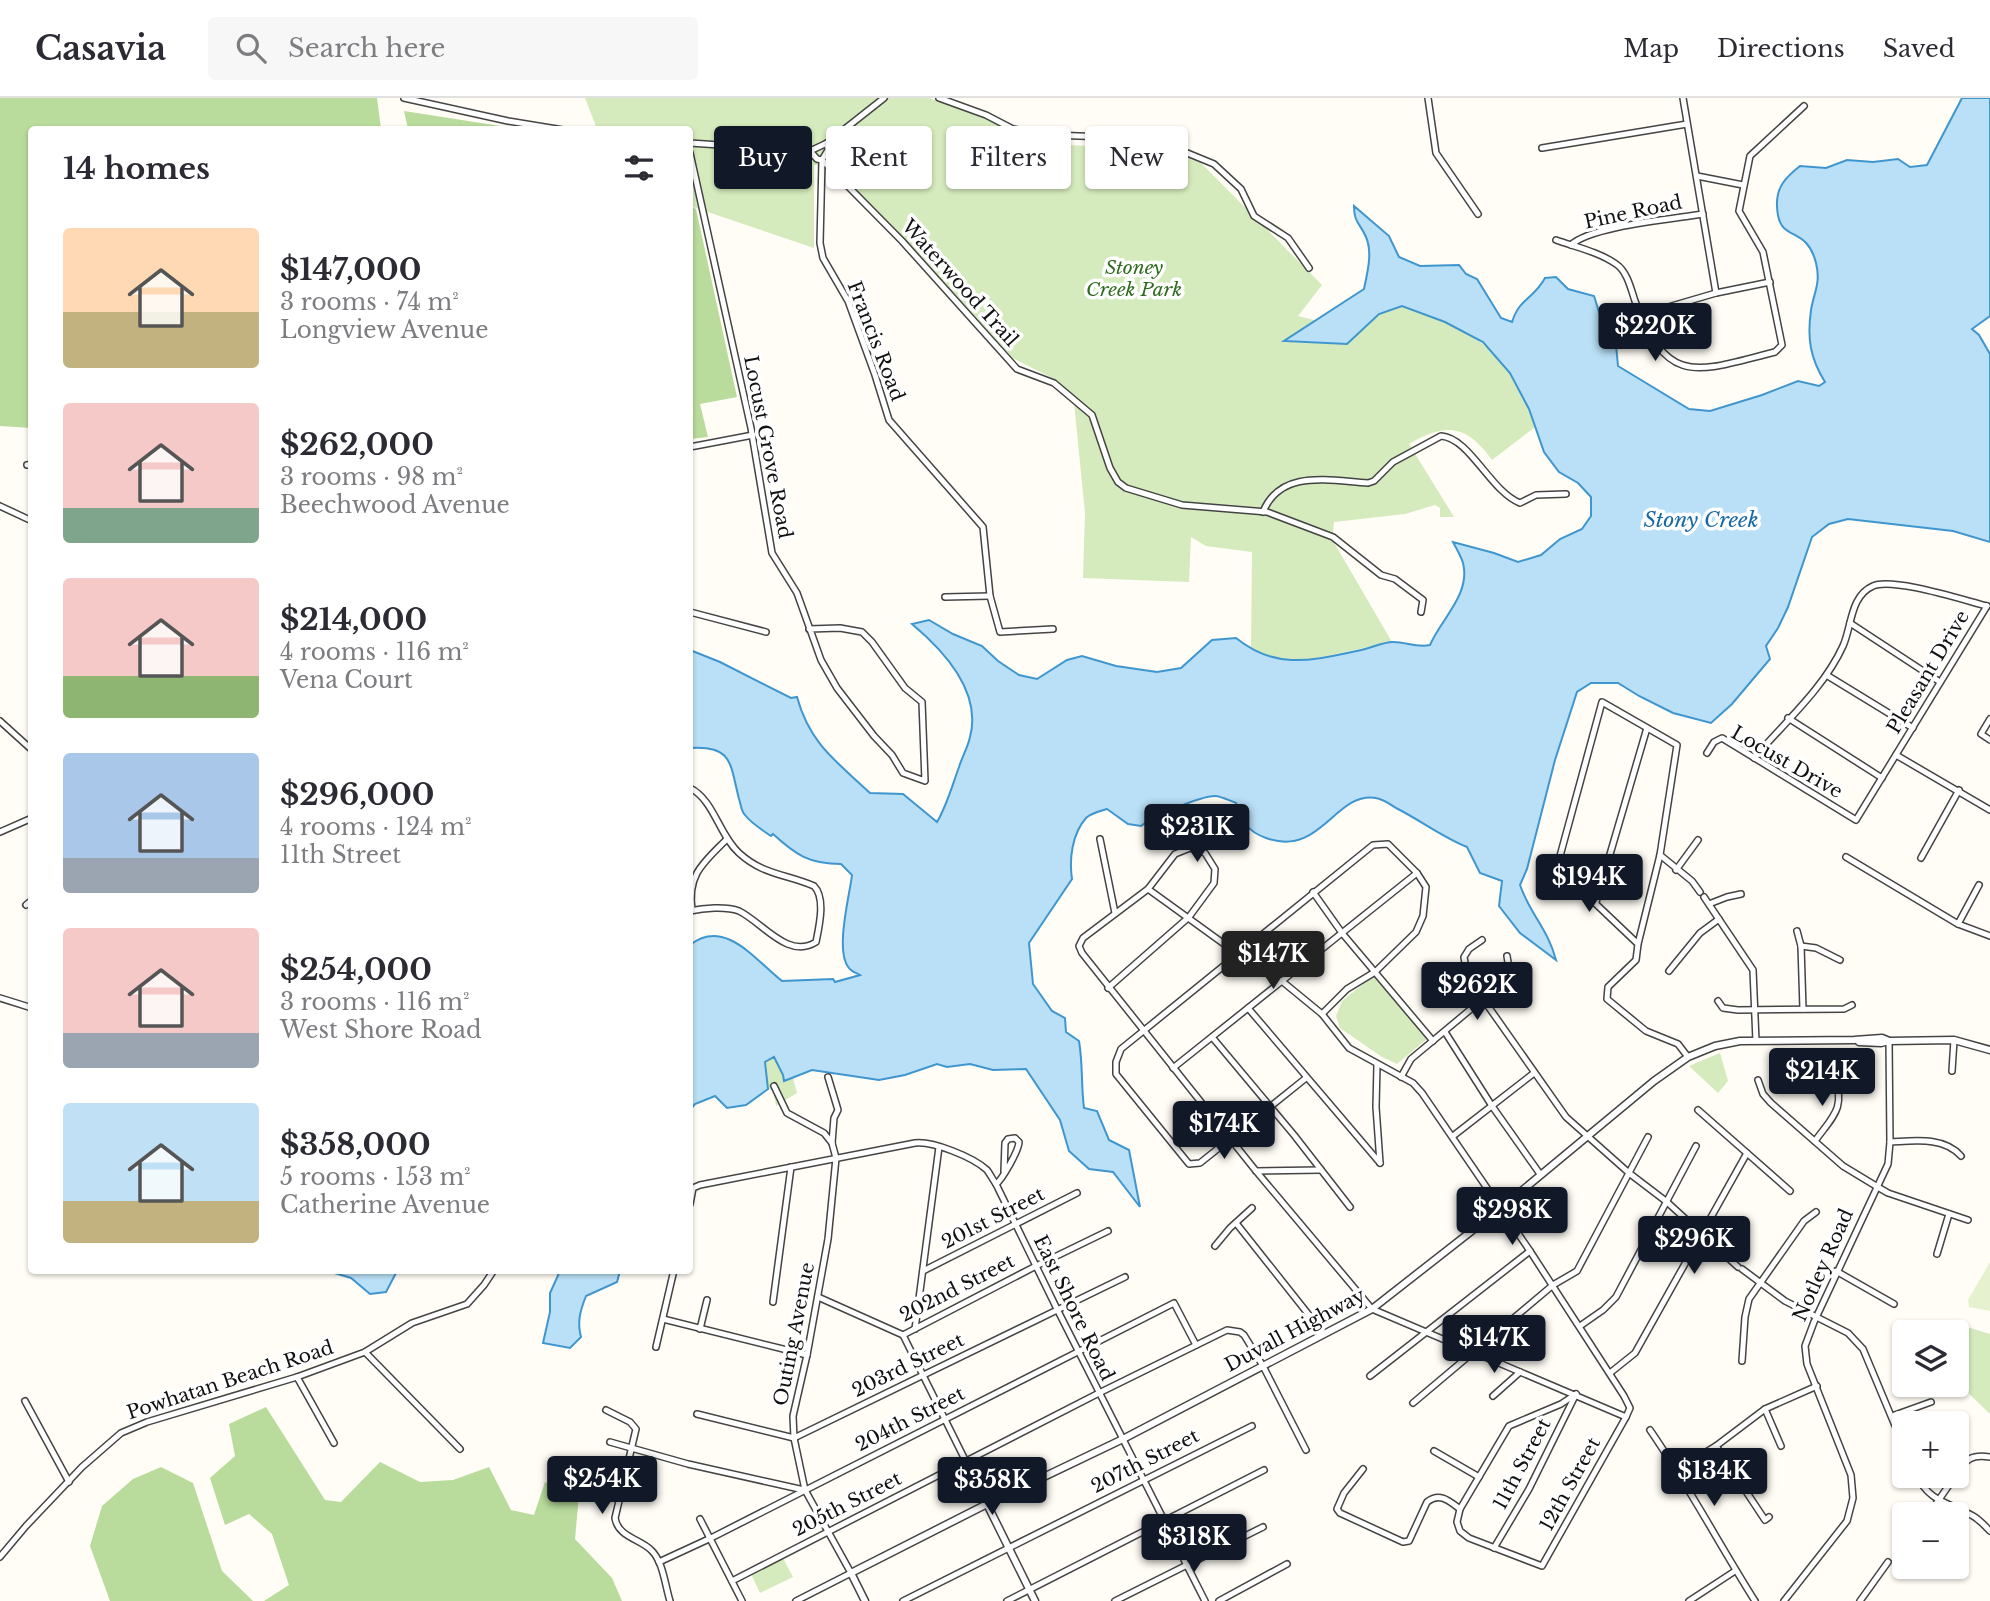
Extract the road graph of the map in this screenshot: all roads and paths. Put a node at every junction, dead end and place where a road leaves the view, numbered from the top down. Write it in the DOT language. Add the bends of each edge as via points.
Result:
graph roads {
  1 [pos="404,98"];
  2 [pos="884,98"];
  3 [pos="939,98"];
  4 [pos="1428,98"];
  5 [pos="1683,98"];
  6 [pos="1804,106"];
  7 [pos="1687,124"];
  8 [pos="539,126"];
  9 [pos="849,126"];
  10 [pos="693,143"];
  11 [pos="714,145"];
  12 [pos="1542,148"];
  13 [pos="812,153"];
  14 [pos="826,153"];
  15 [pos="822,160"];
  16 [pos="693,166"];
  17 [pos="1697,176"];
  18 [pos="1743,185"];
  19 [pos="1478,214"];
  20 [pos="1703,214"];
  21 [pos="1556,240"];
  22 [pos="1571,245"];
  23 [pos="1309,268"];
  24 [pos="1770,282"];
  25 [pos="1716,293"];
  26 [pos="1641,315"];
  27 [pos="753,435"];
  28 [pos="693,446"];
  29 [pos="1566,494"];
  30 [pos="0,506"];
  31 [pos="1263,512"];
  32 [pos="28,519"];
  33 [pos="990,596"];
  34 [pos="944,597"];
  35 [pos="1988,607"];
  36 [pos="1421,611"];
  37 [pos="693,613"];
  38 [pos="1850,623"];
  39 [pos="809,629"];
  40 [pos="1053,629"];
  41 [pos="766,632"];
  42 [pos="1828,676"];
  43 [pos="1940,682"];
  44 [pos="1788,718"];
  45 [pos="1990,719"];
  46 [pos="0,721"];
  47 [pos="1647,728"];
  48 [pos="1913,728"];
  49 [pos="1990,740"];
  50 [pos="28,746"];
  51 [pos="1707,753"];
  52 [pos="1896,755"];
  53 [pos="1754,758"];
  54 [pos="1882,778"];
  55 [pos="1959,790"];
  56 [pos="693,792"];
  57 [pos="1990,810"];
  58 [pos="28,820"];
  59 [pos="1856,820"];
  60 [pos="0,832"];
  61 [pos="1100,838"];
  62 [pos="726,840"];
  63 [pos="1698,840"];
  64 [pos="1660,855"];
  65 [pos="1846,857"];
  66 [pos="1921,858"];
  67 [pos="1676,870"];
  68 [pos="1417,873"];
  69 [pos="693,885"];
  70 [pos="1979,885"];
  71 [pos="1148,889"];
  72 [pos="1313,892"];
  73 [pos="1741,894"];
  74 [pos="1596,902"];
  75 [pos="1709,904"];
  76 [pos="693,910"];
  77 [pos="1115,913"];
  78 [pos="1189,917"];
  79 [pos="1719,919"];
  80 [pos="1958,924"];
  81 [pos="1797,931"];
  82 [pos="1342,933"];
  83 [pos="1990,936"];
  84 [pos="1482,940"];
  85 [pos="1638,944"];
  86 [pos="1801,947"];
  87 [pos="1238,954"];
  88 [pos="1507,956"];
  89 [pos="1840,960"];
  90 [pos="1668,971"];
  91 [pos="1375,972"];
  92 [pos="1282,981"];
  93 [pos="1108,988"];
  94 [pos="0,998"];
  95 [pos="1483,999"];
  96 [pos="1718,1001"];
  97 [pos="1852,1005"];
  98 [pos="28,1007"];
  99 [pos="1248,1008"];
  100 [pos="1757,1009"];
  101 [pos="1803,1009"];
  102 [pos="1322,1014"];
  103 [pos="1143,1032"];
  104 [pos="1445,1032"];
  105 [pos="1212,1037"];
  106 [pos="1954,1040"];
  107 [pos="1433,1041"];
  108 [pos="1756,1041"];
  109 [pos="1889,1041"];
  110 [pos="1990,1050"];
  111 [pos="1688,1057"];
  112 [pos="1377,1065"];
  113 [pos="1173,1068"];
  114 [pos="1952,1071"];
  115 [pos="1534,1073"];
  116 [pos="1835,1076"];
  117 [pos="828,1077"];
  118 [pos="1306,1077"];
  119 [pos="1402,1077"];
  120 [pos="1758,1080"];
  121 [pos="774,1086"];
  122 [pos="1269,1105"];
  123 [pos="1492,1106"];
  124 [pos="1698,1110"];
  125 [pos="1453,1136"];
  126 [pos="1587,1136"];
  127 [pos="1648,1137"];
  128 [pos="1230,1138"];
  129 [pos="1815,1140"];
  130 [pos="1890,1142"];
  131 [pos="832,1143"];
  132 [pos="1696,1146"];
  133 [pos="939,1147"];
  134 [pos="1747,1153"];
  135 [pos="1961,1156"];
  136 [pos="836,1158"];
  137 [pos="792,1167"];
  138 [pos="1321,1170"];
  139 [pos="1256,1171"];
  140 [pos="1004,1172"];
  141 [pos="1629,1173"];
  142 [pos="1539,1174"];
  143 [pos="996,1184"];
  144 [pos="1876,1186"];
  145 [pos="693,1188"];
  146 [pos="1790,1191"];
  147 [pos="1077,1193"];
  148 [pos="1667,1202"];
  149 [pos="1350,1207"];
  150 [pos="1252,1208"];
  151 [pos="1501,1208"];
  152 [pos="1816,1212"];
  153 [pos="1949,1214"];
  154 [pos="1968,1220"];
  155 [pos="1014,1223"];
  156 [pos="1236,1223"];
  157 [pos="1108,1231"];
  158 [pos="1702,1235"];
  159 [pos="1215,1246"];
  160 [pos="1530,1251"];
  161 [pos="1937,1254"];
  162 [pos="1036,1265"];
  163 [pos="923,1271"];
  164 [pos="1836,1271"];
  165 [pos="491,1274"];
  166 [pos="673,1274"];
  167 [pos="1125,1277"];
  168 [pos="1760,1284"];
  169 [pos="1553,1285"];
  170 [pos="818,1297"];
  171 [pos="707,1300"];
  172 [pos="773,1302"];
  173 [pos="1894,1304"];
  174 [pos="1372,1309"];
  175 [pos="1057,1310"];
  176 [pos="1816,1316"];
  177 [pos="663,1319"];
  178 [pos="1580,1326"];
  179 [pos="700,1329"];
  180 [pos="915,1329"];
  181 [pos="1426,1332"];
  182 [pos="1324,1334"];
  183 [pos="903,1335"];
  184 [pos="1196,1345"];
  185 [pos="656,1348"];
  186 [pos="1078,1351"];
  187 [pos="365,1352"];
  188 [pos="1473,1353"];
  189 [pos="807,1355"];
  190 [pos="1742,1361"];
  191 [pos="1263,1366"];
  192 [pos="1520,1372"];
  193 [pos="1610,1373"];
  194 [pos="923,1376"];
  195 [pos="1370,1376"];
  196 [pos="297,1377"];
  197 [pos="1817,1386"];
  198 [pos="1099,1393"];
  199 [pos="1576,1395"];
  200 [pos="1493,1396"];
  201 [pos="25,1401"];
  202 [pos="1413,1402"];
  203 [pos="1931,1402"];
  204 [pos="1765,1409"];
  205 [pos="606,1410"];
  206 [pos="1906,1411"];
  207 [pos="697,1414"];
  208 [pos="1892,1416"];
  209 [pos="1626,1417"];
  210 [pos="945,1420"];
  211 [pos="1252,1426"];
  212 [pos="1650,1430"];
  213 [pos="794,1438"];
  214 [pos="1123,1439"];
  215 [pos="610,1442"];
  216 [pos="334,1443"];
  217 [pos="1716,1446"];
  218 [pos="1781,1446"];
  219 [pos="633,1448"];
  220 [pos="460,1449"];
  221 [pos="1306,1450"];
  222 [pos="1434,1451"];
  223 [pos="1990,1457"];
  224 [pos="1969,1460"];
  225 [pos="966,1462"];
  226 [pos="569,1465"];
  227 [pos="1363,1469"];
  228 [pos="1264,1470"];
  229 [pos="1677,1470"];
  230 [pos="1479,1477"];
  231 [pos="1143,1478"];
  232 [pos="625,1481"];
  233 [pos="69,1482"];
  234 [pos="1924,1488"];
  235 [pos="1947,1488"];
  236 [pos="805,1490"];
  237 [pos="1938,1501"];
  238 [pos="987,1504"];
  239 [pos="1460,1510"];
  240 [pos="1769,1517"];
  241 [pos="700,1519"];
  242 [pos="1165,1520"];
  243 [pos="1263,1527"];
  244 [pos="828,1531"];
  245 [pos="1990,1531"];
  246 [pos="711,1538"];
  247 [pos="1494,1548"];
  248 [pos="1008,1549"];
  249 [pos="0,1557"];
  250 [pos="659,1562"];
  251 [pos="1888,1562"];
  252 [pos="1185,1564"];
  253 [pos="1287,1564"];
  254 [pos="1735,1571"];
  255 [pos="851,1573"];
  256 [pos="732,1581"];
  257 [pos="1030,1590"];
  258 [pos="670,1601"];
  259 [pos="742,1601"];
  260 [pos="796,1601"];
  261 [pos="865,1601"];
  262 [pos="903,1601"];
  263 [pos="1007,1601"];
  264 [pos="1035,1601"];
  265 [pos="1115,1601"];
  266 [pos="1205,1601"];
  267 [pos="1219,1601"];
  268 [pos="1689,1601"];
  269 [pos="1755,1601"];
  270 [pos="1784,1601"];
  271 [pos="1860,1601"];
  1 -- 8 [label="street"];
  2 -- 9 [label="street"];
  3 -- 23 [label="street" via="1013,129 1135,138 1214,164 1241,190 1254,216 1288,238"];
  4 -- 19 [label="street" via="1436,153"];
  5 -- 7 [label="street"];
  6 -- 18 [label="street" via="1750,156"];
  7 -- 12 [label="street"];
  7 -- 17 [label="street"];
  10 -- 11 [label="street"];
  13 -- 15 [label="street"];
  14 -- 15 [label="street"];
  15 -- 31 [label="street, Waterwood Trail" via="902,240 1017,369 1054,383 1092,415 1118,482 1182,505"];
  15 -- 33 [label="street, Francis Road" via="820,251 848,301 889,420 983,527"];
  16 -- 27 [label="street, Locust Grove Road"];
  17 -- 18 [label="street"];
  17 -- 20 [label="street"];
  18 -- 24 [label="street" via="1739,211 1763,252"];
  20 -- 22 [label="street, Pine Road" via="1593,233"];
  20 -- 25 [label="street"];
  21 -- 22 [label="street"];
  22 -- 26 [label="street" via="1618,265"];
  24 -- 25 [label="street"];
  24 -- 26 [label="street" via="1782,345 1756,357 1702,369 1682,366 1662,351"];
  25 -- 26 [label="street"];
  27 -- 28 [label="street"];
  27 -- 39 [label="street, Locust Grove Road" via="772,553 797,593"];
  29 -- 31 [label="street" via="1536,495 1520,503 1507,498 1457,440 1441,436 1393,462 1368,483 1300,480 1288,484"];
  30 -- 32 [label="street"];
  31 -- 36 [label="street, Waterwood Trail" via="1333,537 1381,575 1395,579 1423,600"];
  33 -- 34 [label="street"];
  33 -- 40 [label="street, Francis Road" via="1000,632"];
  35 -- 38 [label="street" via="1883,583 1861,595"];
  35 -- 43 [label="street, Pleasant Drive"];
  37 -- 41 [label="street"];
  38 -- 42 [label="street"];
  38 -- 43 [label="street"];
  39 -- 39 [label="street, Locust Grove Road" via="821,660 856,713 903,773 925,780 922,702 905,688 862,632"];
  42 -- 44 [label="street"];
  42 -- 48 [label="street"];
  43 -- 48 [label="street, Pleasant Drive"];
  44 -- 53 [label="street"];
  44 -- 54 [label="street"];
  45 -- 49 [label="street" via="1981,734"];
  46 -- 50 [label="street"];
  47 -- 64 [label="street" via="1677,745"];
  47 -- 74 [label="street"];
  47 -- 74 [label="street" via="1602,702 1557,867"];
  48 -- 52 [label="street, Pleasant Drive"];
  51 -- 53 [label="street, Locust Drive" via="1722,738"];
  52 -- 54 [label="street, Pleasant Drive"];
  52 -- 55 [label="street"];
  53 -- 59 [label="street, Locust Drive"];
  54 -- 59 [label="street, Pleasant Drive"];
  55 -- 57 [label="street"];
  55 -- 66 [label="street"];
  56 -- 62 [label="street" via="703,798"];
  58 -- 60 [label="street"];
  61 -- 77 [label="street"];
  62 -- 69 [label="street" via="704,862"];
  62 -- 76 [label="street" via="759,868 817,888 815,944 789,945 738,911"];
  63 -- 67 [label="street"];
  64 -- 67 [label="street"];
  64 -- 85 [label="street"];
  65 -- 80 [label="street"];
  67 -- 75 [label="street" via="1692,881"];
  68 -- 72 [label="street" via="1388,844 1373,845"];
  68 -- 82 [label="street"];
  68 -- 91 [label="street" via="1426,887 1423,916 1416,932"];
  70 -- 80 [label="street"];
  71 -- 77 [label="street"];
  71 -- 78 [label="street"];
  71 -- 78 [label="street" via="1175,854 1190,848 1205,853 1215,869 1214,883"];
  72 -- 82 [label="street"];
  72 -- 87 [label="street"];
  73 -- 75 [label="street"];
  74 -- 85 [label="street"];
  75 -- 79 [label="street"];
  77 -- 93 [label="street" via="1079,947"];
  78 -- 87 [label="street"];
  78 -- 93 [label="street"];
  79 -- 90 [label="street" via="1700,933"];
  79 -- 100 [label="street" via="1754,970"];
  80 -- 83 [label="street"];
  81 -- 86 [label="street"];
  82 -- 91 [label="street"];
  82 -- 92 [label="street"];
  84 -- 95 [label="street" via="1464,957"];
  85 -- 111 [label="street" via="1636,960 1608,988 1607,999 1646,1031 1678,1044"];
  86 -- 89 [label="street" via="1816,948"];
  86 -- 101 [label="street"];
  87 -- 92 [label="street"];
  87 -- 103 [label="street"];
  88 -- 95 [label="street" via="1510,975"];
  91 -- 102 [label="street" via="1347,989"];
  91 -- 107 [label="street"];
  92 -- 99 [label="street"];
  92 -- 102 [label="street"];
  93 -- 103 [label="street"];
  94 -- 98 [label="street"];
  95 -- 104 [label="street"];
  95 -- 115 [label="street"];
  96 -- 100 [label="street" via="1723,1008"];
  97 -- 101 [label="street"];
  99 -- 105 [label="street"];
  99 -- 118 [label="street"];
  100 -- 101 [label="street"];
  100 -- 108 [label="street"];
  102 -- 112 [label="street" via="1349,1048"];
  103 -- 113 [label="street"];
  103 -- 128 [label="street" via="1121,1049 1116,1074 1189,1164 1200,1163"];
  104 -- 107 [label="street"];
  104 -- 123 [label="street"];
  105 -- 113 [label="street"];
  105 -- 122 [label="street"];
  106 -- 109 [label="street, Duvall Highway"];
  106 -- 110 [label="street, Duvall Highway"];
  106 -- 114 [label="street"];
  107 -- 119 [label="street" via="1411,1059"];
  108 -- 109 [label="street, Duvall Highway"];
  108 -- 111 [label="street, Duvall Highway" via="1728,1042"];
  109 -- 130 [label="street, Notley Road"];
  111 -- 126 [label="street, Duvall Highway"];
  112 -- 118 [label="street" via="1380,1163"];
  112 -- 119 [label="street"];
  113 -- 128 [label="street"];
  115 -- 123 [label="street"];
  115 -- 126 [label="street" via="1566,1117"];
  116 -- 129 [label="street" via="1839,1105"];
  117 -- 131 [label="street" via="838,1110"];
  118 -- 122 [label="street"];
  119 -- 125 [label="street" via="1422,1093"];
  120 -- 129 [label="street" via="1769,1101"];
  121 -- 131 [label="street" via="786,1113 824,1133"];
  122 -- 128 [label="street"];
  122 -- 138 [label="street"];
  123 -- 125 [label="street"];
  123 -- 142 [label="street"];
  124 -- 134 [label="street"];
  125 -- 151 [label="street"];
  126 -- 141 [label="street"];
  126 -- 142 [label="street, Duvall Highway"];
  127 -- 141 [label="street"];
  128 -- 139 [label="street"];
  129 -- 144 [label="street" via="1843,1166"];
  130 -- 135 [label="street" via="1935,1142"];
  130 -- 144 [label="street, Notley Road" via="1888,1164"];
  131 -- 136 [label="street, Outing Avenue"];
  132 -- 148 [label="street"];
  133 -- 136 [label="street, East Shore Road" via="915,1143"];
  133 -- 143 [label="street, East Shore Road" via="973,1161"];
  133 -- 163 [label="street"];
  134 -- 146 [label="street"];
  134 -- 158 [label="street"];
  136 -- 137 [label="street, East Shore Road"];
  136 -- 170 [label="street, Outing Avenue"];
  137 -- 145 [label="street, East Shore Road"];
  137 -- 172 [label="street"];
  138 -- 139 [label="street"];
  138 -- 149 [label="street"];
  139 -- 174 [label="street"];
  140 -- 140 [label="street" via="1005,1143 1015,1138 1020,1147"];
  140 -- 143 [label="street"];
  141 -- 148 [label="street"];
  141 -- 169 [label="street" via="1577,1270"];
  142 -- 151 [label="street, Duvall Highway"];
  143 -- 155 [label="street, East Shore Road"];
  144 -- 153 [label="street"];
  144 -- 164 [label="street, Notley Road"];
  147 -- 155 [label="street, 201st Street"];
  148 -- 158 [label="street"];
  148 -- 178 [label="street" via="1616,1297"];
  150 -- 156 [label="street"];
  151 -- 160 [label="street"];
  151 -- 174 [label="street, Duvall Highway"];
  152 -- 168 [label="street" via="1804,1221"];
  153 -- 154 [label="street"];
  153 -- 161 [label="street"];
  155 -- 162 [label="street, East Shore Road"];
  155 -- 163 [label="street, 201st Street"];
  156 -- 159 [label="street"];
  156 -- 182 [label="street"];
  157 -- 162 [label="street, 202nd Street"];
  158 -- 168 [label="street"];
  158 -- 193 [label="street" via="1635,1353"];
  160 -- 169 [label="street"];
  160 -- 181 [label="street"];
  162 -- 175 [label="street, East Shore Road"];
  162 -- 180 [label="street, 202nd Street"];
  163 -- 180 [label="street"];
  164 -- 173 [label="street"];
  164 -- 176 [label="street, Notley Road"];
  165 -- 187 [label="street, Powhatan Beach Road" via="467,1304 412,1323"];
  166 -- 177 [label="street"];
  167 -- 175 [label="street, 203rd Street"];
  168 -- 176 [label="street"];
  168 -- 190 [label="street" via="1749,1299"];
  169 -- 178 [label="street"];
  169 -- 188 [label="street"];
  170 -- 183 [label="street, 202nd Street"];
  170 -- 189 [label="street, Outing Avenue"];
  171 -- 179 [label="street"];
  174 -- 181 [label="street"];
  174 -- 182 [label="street, Duvall Highway"];
  175 -- 186 [label="street, East Shore Road"];
  175 -- 194 [label="street, 203rd Street"];
  176 -- 197 [label="street, Notley Road" via="1805,1346"];
  176 -- 208 [label="street" via="1848,1333 1863,1349"];
  177 -- 179 [label="street"];
  177 -- 185 [label="street"];
  178 -- 193 [label="street"];
  179 -- 189 [label="street"];
  180 -- 183 [label="street, 202nd Street"];
  181 -- 188 [label="street"];
  181 -- 195 [label="street"];
  182 -- 191 [label="street, Duvall Highway"];
  183 -- 194 [label="street"];
  184 -- 186 [label="street, 204th Street" via="1174,1303"];
  184 -- 191 [label="street, 205th Street" via="1227,1330 1240,1332"];
  184 -- 198 [label="street, 205th Street"];
  186 -- 198 [label="street, East Shore Road"];
  186 -- 210 [label="street, 204th Street"];
  187 -- 196 [label="street, Powhatan Beach Road"];
  187 -- 220 [label="street"];
  188 -- 192 [label="street"];
  188 -- 202 [label="street"];
  189 -- 213 [label="street, Outing Avenue" via="793,1416"];
  191 -- 214 [label="street, Duvall Highway"];
  191 -- 221 [label="street, 205th Street"];
  192 -- 199 [label="street"];
  192 -- 200 [label="street"];
  193 -- 209 [label="street" via="1630,1408"];
  194 -- 210 [label="street"];
  194 -- 213 [label="street, 203rd Street"];
  196 -- 216 [label="street"];
  196 -- 233 [label="street, Powhatan Beach Road" via="129,1429"];
  197 -- 204 [label="street"];
  197 -- 270 [label="street, Notley Road" via="1851,1475 1853,1498 1847,1521"];
  198 -- 214 [label="street, East Shore Road"];
  198 -- 225 [label="street, 205th Street"];
  199 -- 209 [label="street"];
  199 -- 230 [label="street" via="1509,1426"];
  199 -- 247 [label="street, 11th Street"];
  201 -- 233 [label="street"];
  203 -- 206 [label="street"];
  204 -- 217 [label="street"];
  204 -- 218 [label="street"];
  205 -- 219 [label="street" via="636,1429"];
  207 -- 213 [label="street"];
  209 -- 247 [label="street, 12th Street" via="1542,1566"];
  210 -- 225 [label="street"];
  210 -- 236 [label="street, 204th Street"];
  211 -- 231 [label="street, 207th Street"];
  212 -- 229 [label="street"];
  213 -- 236 [label="street, Outing Avenue"];
  214 -- 231 [label="street, East Shore Road"];
  214 -- 238 [label="street, Duvall Highway"];
  215 -- 219 [label="street"];
  217 -- 229 [label="street"];
  217 -- 240 [label="street" via="1765,1520"];
  219 -- 232 [label="street"];
  219 -- 236 [label="street"];
  222 -- 230 [label="street"];
  223 -- 224 [label="street"];
  225 -- 238 [label="street"];
  225 -- 244 [label="street, 205th Street"];
  226 -- 232 [label="street"];
  227 -- 239 [label="street" via="1344,1493 1339,1513 1403,1542 1409,1541 1431,1499 1443,1498"];
  228 -- 242 [label="street"];
  229 -- 254 [label="street"];
  230 -- 239 [label="street"];
  231 -- 242 [label="street, East Shore Road"];
  231 -- 248 [label="street, 207th Street"];
  232 -- 250 [label="street" via="616,1524 631,1539 650,1548"];
  233 -- 249 [label="street, Powhatan Beach Road"];
  234 -- 237 [label="street"];
  235 -- 237 [label="street"];
  236 -- 244 [label="street, Outing Avenue"];
  236 -- 246 [label="street, 204th Street"];
  237 -- 245 [label="street" via="1977,1518"];
  238 -- 248 [label="street"];
  238 -- 255 [label="street, Duvall Highway"];
  239 -- 247 [label="street" via="1460,1531"];
  241 -- 246 [label="street"];
  242 -- 252 [label="street, East Shore Road"];
  242 -- 257 [label="street"];
  243 -- 252 [label="street"];
  244 -- 255 [label="street, Outing Avenue"];
  244 -- 256 [label="street, 205th Street"];
  246 -- 250 [label="street, 204th Street"];
  246 -- 256 [label="street"];
  248 -- 257 [label="street"];
  248 -- 262 [label="street, 207th Street"];
  250 -- 258 [label="street"];
  251 -- 271 [label="street"];
  252 -- 265 [label="street"];
  252 -- 266 [label="street, East Shore Road"];
  253 -- 267 [label="street"];
  254 -- 268 [label="street"];
  254 -- 269 [label="street"];
  255 -- 260 [label="street, Duvall Highway"];
  255 -- 261 [label="street, Outing Avenue"];
  256 -- 259 [label="street"];
  257 -- 263 [label="street"];
  257 -- 264 [label="street"];
}
